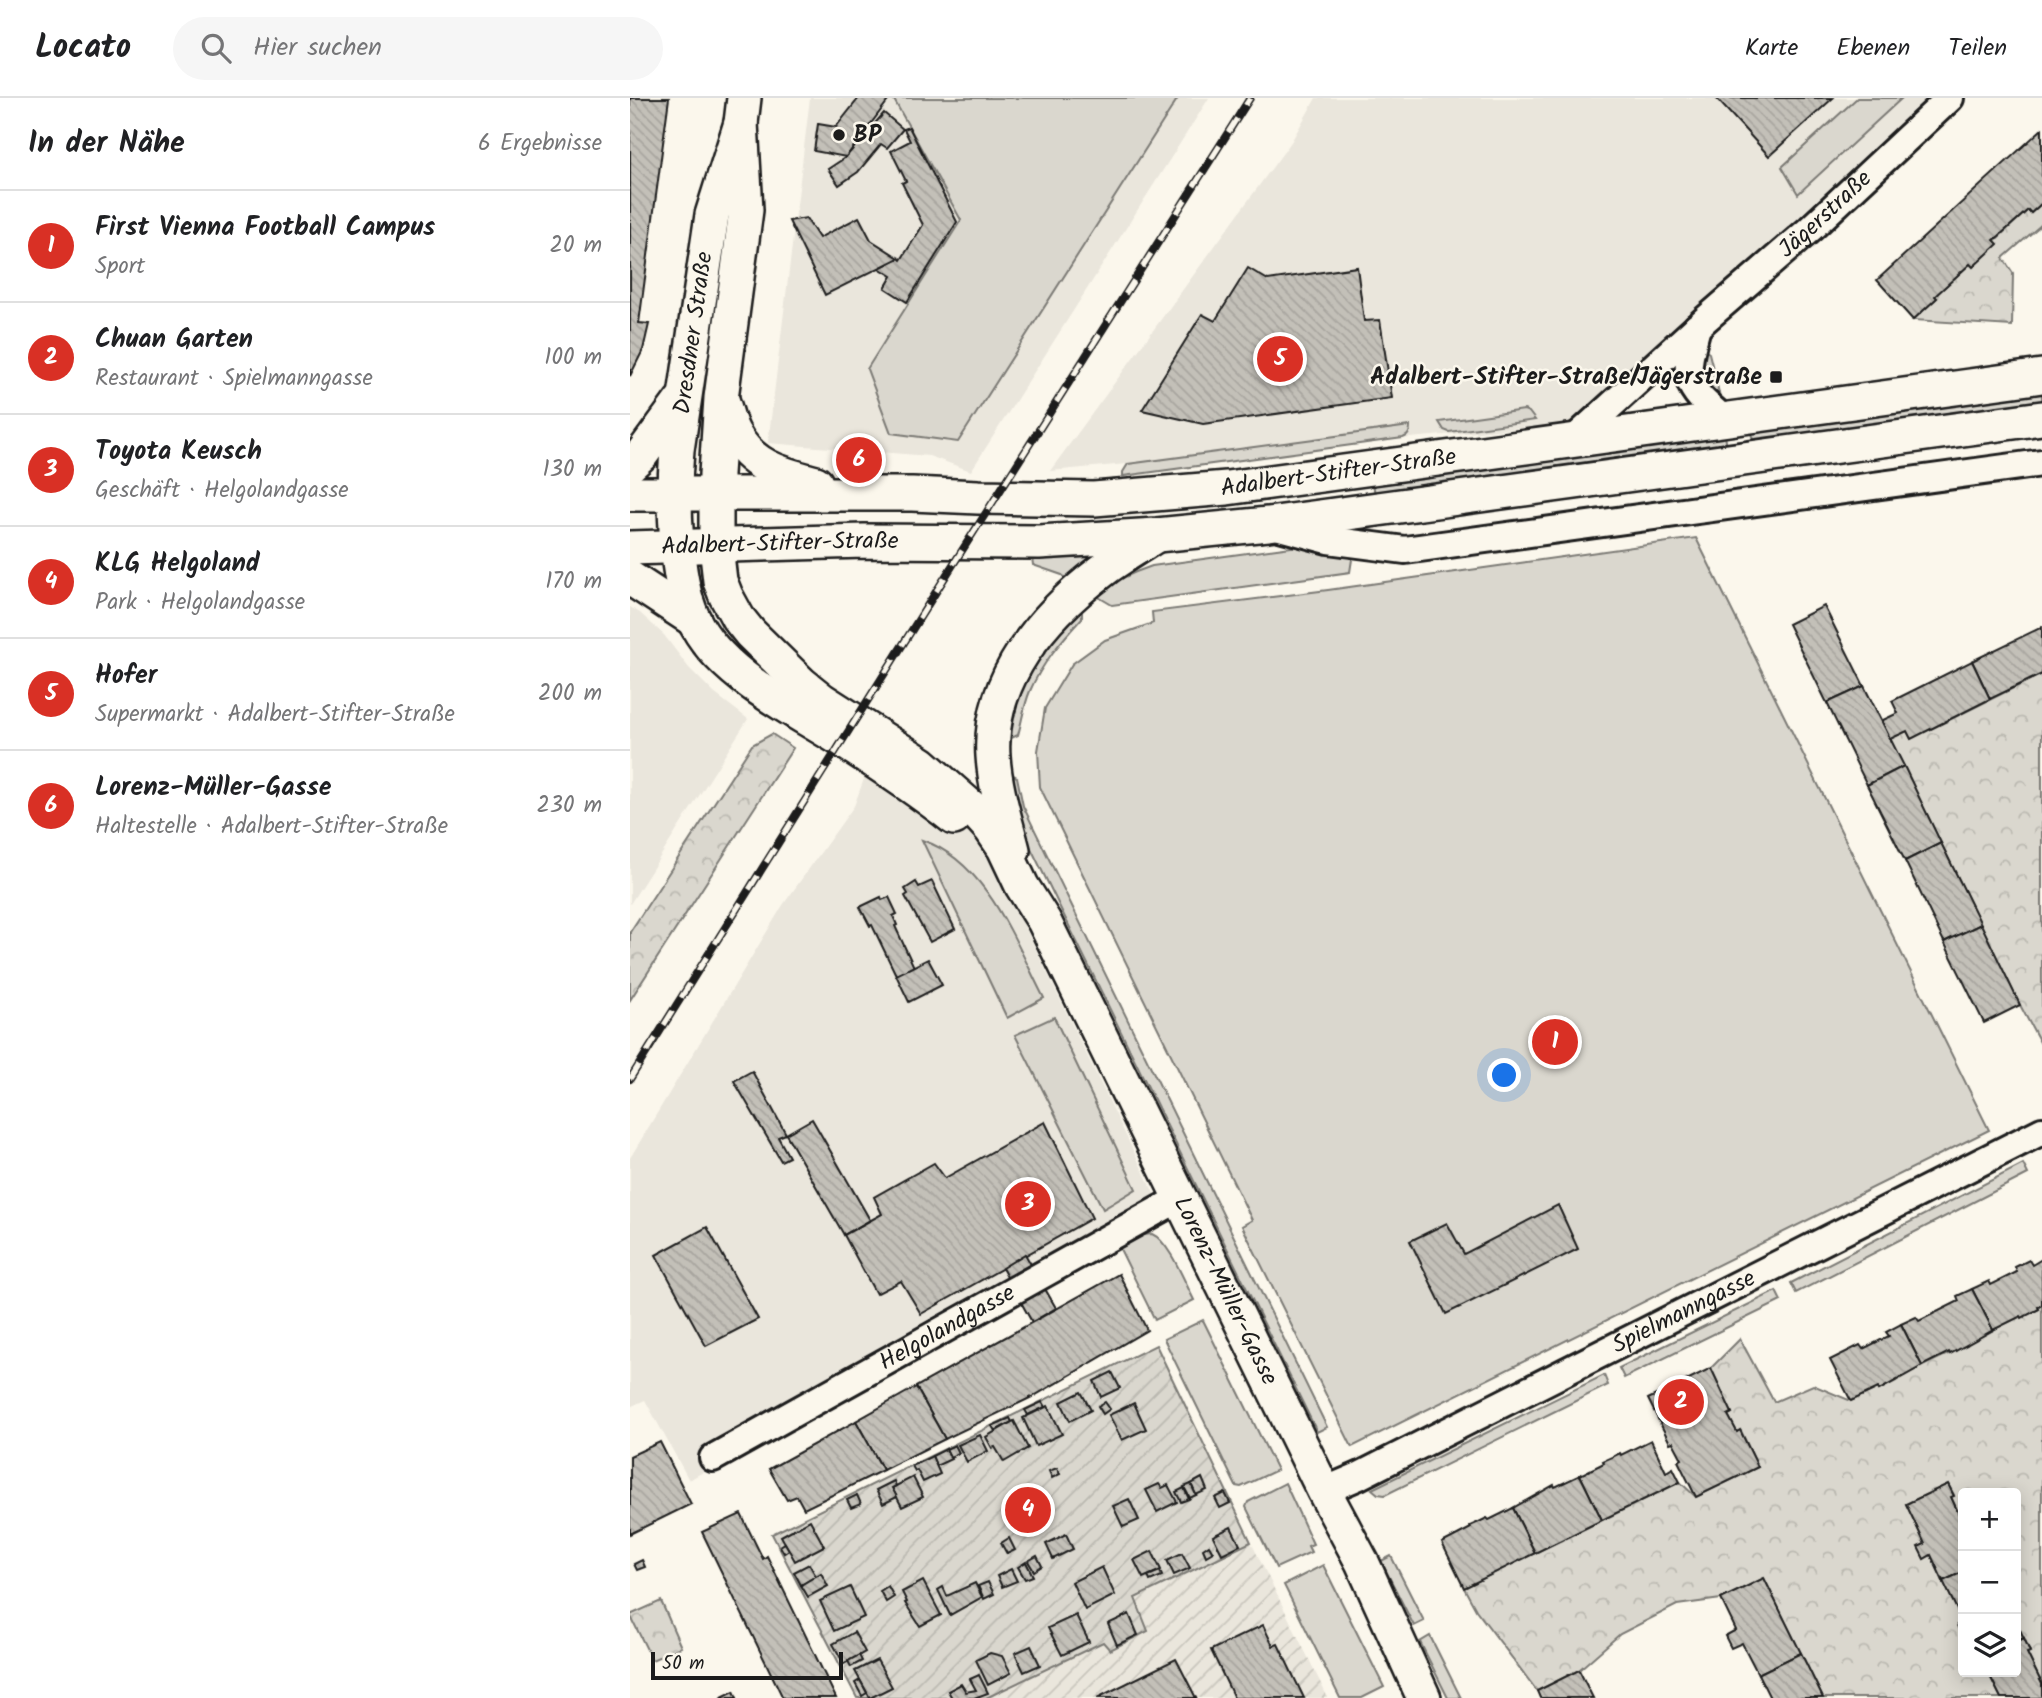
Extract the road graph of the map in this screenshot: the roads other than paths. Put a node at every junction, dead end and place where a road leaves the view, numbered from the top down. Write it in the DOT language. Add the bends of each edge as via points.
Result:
graph roads {
  1 [pos="1950,98"];
  2 [pos="743,110"];
  3 [pos="1697,327"];
  4 [pos="2042,376"];
  5 [pos="685,396"];
  6 [pos="721,398"];
  7 [pos="2042,418"];
  8 [pos="1725,420"];
  9 [pos="1572,441"];
  10 [pos="2042,463"];
  11 [pos="630,465"];
  12 [pos="630,494"];
  13 [pos="856,494"];
  14 [pos="675,495"];
  15 [pos="716,495"];
  16 [pos="1268,524"];
  17 [pos="1157,535"];
  18 [pos="716,546"];
  19 [pos="678,547"];
  20 [pos="630,548"];
  21 [pos="630,578"];
  22 [pos="694,620"];
  23 [pos="1023,886"];
  24 [pos="2042,1131"];
  25 [pos="1180,1198"];
  26 [pos="713,1458"];
  27 [pos="1324,1491"];
  28 [pos="1424,1698"];
  1 -- 3 [label="street, Jägerstraße"];
  2 -- 5 [label="main road, Dresdner Straße" via="712,215"];
  2 -- 6 [label="main road, Dresdner Straße" via="746,210"];
  3 -- 8 [label="street" via="1687,366 1691,386"];
  3 -- 9 [label="street, Jägerstraße"];
  4 -- 8 [label="main road, Adalbert-Stifter-Straße"];
  5 -- 11 [label="main road"];
  5 -- 14 [label="main road, Dresdner Straße"];
  6 -- 13 [label="main road" via="734,432 761,463 777,473"];
  6 -- 15 [label="main road, Dresdner Straße"];
  7 -- 16 [label="main road, Adalbert-Stifter-Straße"];
  8 -- 9 [label="main road, Adalbert-Stifter-Straße"];
  9 -- 13 [label="main road, Adalbert-Stifter-Straße" via="1142,496 1069,499"];
  10 -- 16 [label="street, Adalbert-Stifter-Straße" via="1405,550 1328,540"];
  12 -- 14 [label="main road, Adalbert-Stifter-Straße"];
  13 -- 15 [label="main road, Adalbert-Stifter-Straße"];
  14 -- 15 [label="main road, Adalbert-Stifter-Straße"];
  14 -- 19 [label="main road, Dresdner Straße"];
  15 -- 18 [label="main road, Dresdner Straße"];
  16 -- 17 [label="main road, Adalbert-Stifter-Straße"];
  17 -- 18 [label="main road, Adalbert-Stifter-Straße" via="1039,542"];
  17 -- 23 [label="main road" via="1102,571 1051,616 1015,665 1003,692 995,722 995,774"];
  18 -- 19 [label="main road, Adalbert-Stifter-Straße"];
  18 -- 23 [label="main road, Lorenz-Müller-Gasse" via="720,581 750,633 811,692 914,758 964,800 991,828"];
  19 -- 20 [label="main road, Adalbert-Stifter-Straße"];
  19 -- 22 [label="main road, Lorenz-Müller-Gasse"];
  21 -- 22 [label="main road"];
  22 -- 23 [label="main road, Lorenz-Müller-Gasse" via="736,670 932,801"];
  23 -- 25 [label="main road, Lorenz-Müller-Gasse"];
  24 -- 27 [label="street, Spielmanngasse"];
  25 -- 26 [label="street, Helgolandgasse"];
  25 -- 27 [label="main road, Lorenz-Müller-Gasse"];
  27 -- 28 [label="main road, Lorenz-Müller-Gasse"];
}
